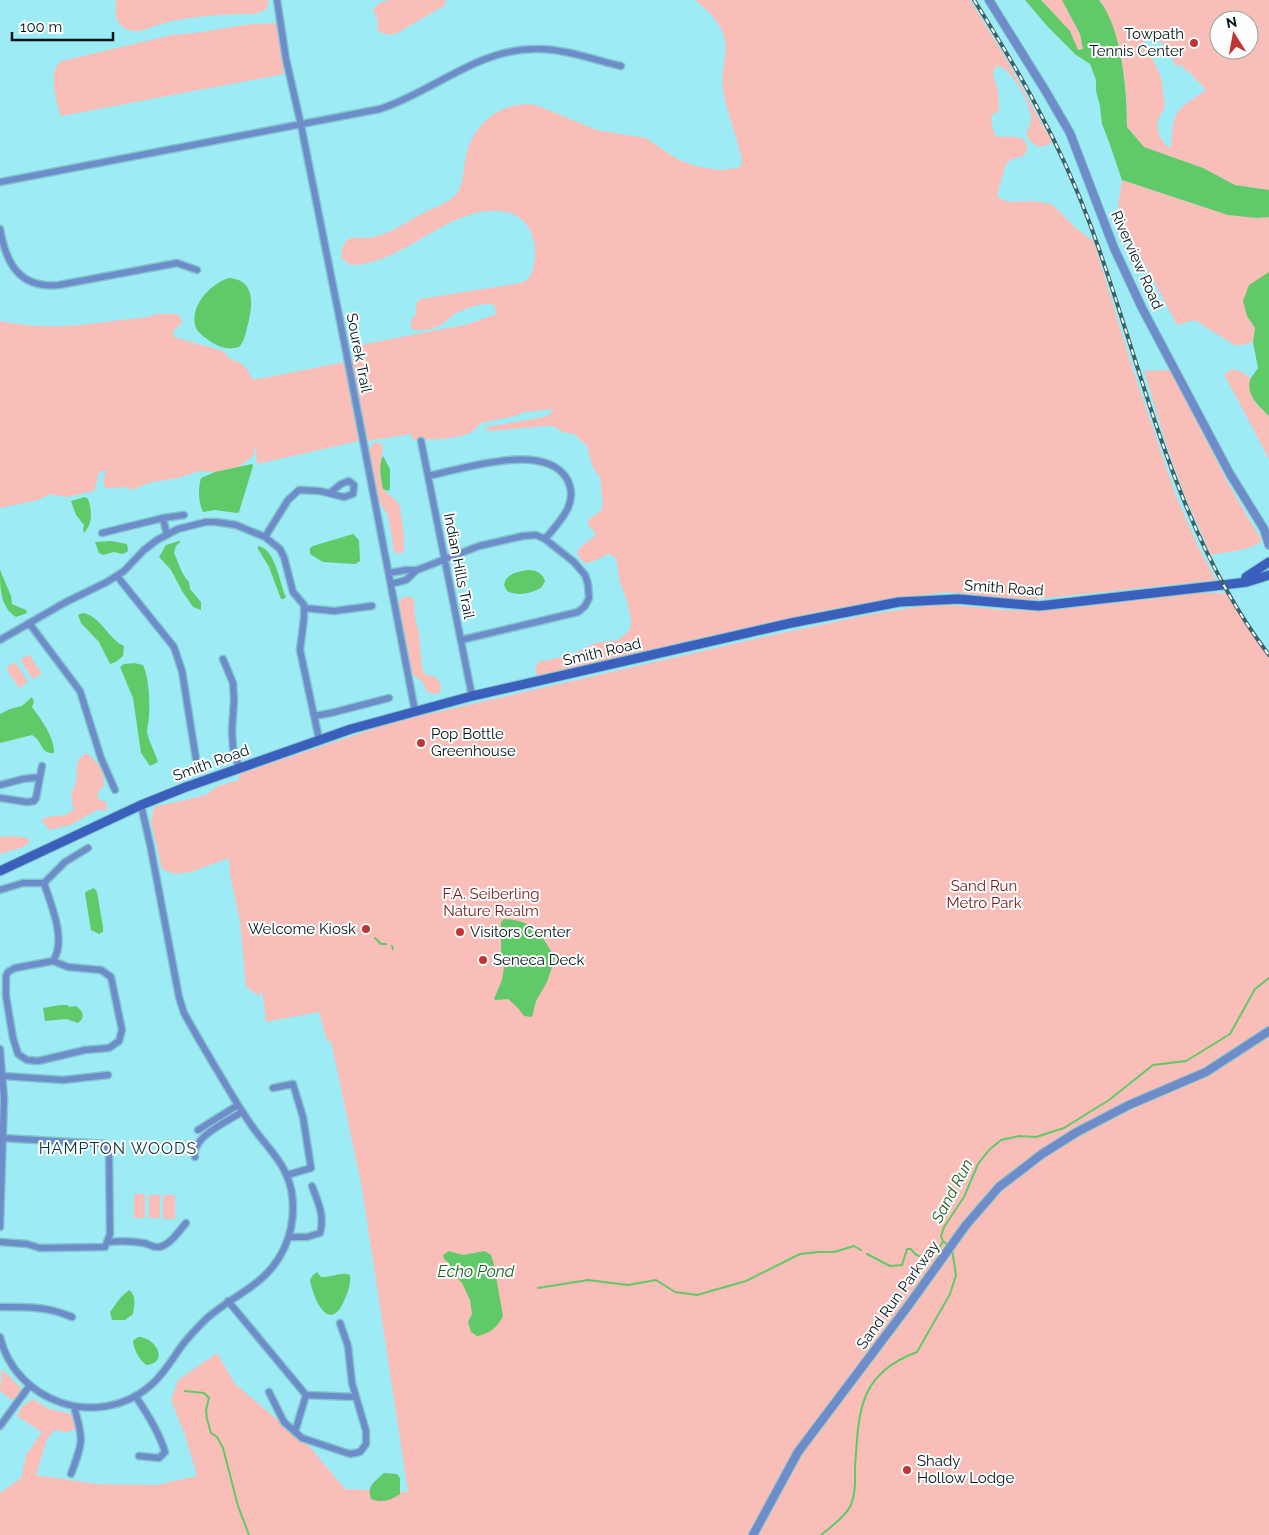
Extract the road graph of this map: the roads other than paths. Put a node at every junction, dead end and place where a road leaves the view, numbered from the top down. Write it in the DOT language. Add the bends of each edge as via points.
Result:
graph roads {
  1 [pos="277,0"];
  2 [pos="989,0"];
  3 [pos="621,66"];
  4 [pos="301,125"];
  5 [pos="0,182"];
  6 [pos="0,229"];
  7 [pos="197,270"];
  8 [pos="421,441"];
  9 [pos="428,476"];
  10 [pos="330,493"];
  11 [pos="184,515"];
  12 [pos="163,518"];
  13 [pos="1266,531"];
  14 [pos="102,533"];
  15 [pos="167,535"];
  16 [pos="265,537"];
  17 [pos="545,539"];
  18 [pos="1269,545"];
  19 [pos="444,560"];
  20 [pos="1269,562"];
  21 [pos="417,570"];
  22 [pos="389,574"];
  23 [pos="1269,575"];
  24 [pos="117,576"];
  25 [pos="1238,582"];
  26 [pos="391,584"];
  27 [pos="372,606"];
  28 [pos="304,608"];
  29 [pos="29,623"];
  30 [pos="0,640"];
  31 [pos="461,640"];
  32 [pos="223,659"];
  33 [pos="472,696"];
  34 [pos="389,698"];
  35 [pos="415,711"];
  36 [pos="314,716"];
  37 [pos="319,740"];
  38 [pos="196,759"];
  39 [pos="42,766"];
  40 [pos="240,768"];
  41 [pos="40,777"];
  42 [pos="0,785"];
  43 [pos="115,790"];
  44 [pos="0,798"];
  45 [pos="141,805"];
  46 [pos="88,848"];
  47 [pos="0,871"];
  48 [pos="44,883"];
  49 [pos="0,890"];
  50 [pos="53,961"];
  51 [pos="1269,1031"];
  52 [pos="0,1049"];
  53 [pos="108,1075"];
  54 [pos="3,1076"];
  55 [pos="273,1088"];
  56 [pos="238,1105"];
  57 [pos="242,1112"];
  58 [pos="198,1130"];
  59 [pos="2,1138"];
  60 [pos="195,1157"];
  61 [pos="287,1175"];
  62 [pos="312,1186"];
  63 [pos="186,1223"];
  64 [pos="0,1227"];
  65 [pos="290,1236"];
  66 [pos="0,1242"];
  67 [pos="107,1242"];
  68 [pos="228,1301"];
  69 [pos="0,1307"];
  70 [pos="72,1318"];
  71 [pos="340,1323"];
  72 [pos="0,1337"];
  73 [pos="30,1386"];
  74 [pos="269,1392"];
  75 [pos="306,1395"];
  76 [pos="136,1396"];
  77 [pos="356,1397"];
  78 [pos="74,1407"];
  79 [pos="0,1426"];
  80 [pos="295,1432"];
  81 [pos="139,1456"];
  82 [pos="71,1474"];
  83 [pos="753,1535"];
  1 -- 4 [label="street, Sourek Trail"];
  2 -- 13 [label="street, Riverview Road" via="1066,126 1114,248 1142,308 1230,474"];
  3 -- 4 [label="street" via="537,48 505,52 477,62 395,104"];
  4 -- 5 [label="street"];
  4 -- 22 [label="street, Sourek Trail"];
  6 -- 7 [label="street" via="12,266 23,277 41,285 176,263"];
  8 -- 9 [label="street, Indian Hills Trail"];
  9 -- 17 [label="street" via="519,458 542,461 556,467 569,484 571,499 566,514"];
  9 -- 19 [label="street, Indian Hills Trail"];
  10 -- 16 [label="street" via="299,490 288,500"];
  11 -- 12 [label="street"];
  12 -- 14 [label="street"];
  12 -- 15 [label="street"];
  13 -- 18 [label="street, Riverview Road"];
  15 -- 16 [label="street" via="188,526 216,522 236,525"];
  15 -- 24 [label="street" via="144,550"];
  16 -- 28 [label="street" via="281,552 293,592"];
  17 -- 19 [label="street" via="531,535 514,538 486,544"];
  17 -- 31 [label="street" via="582,569 589,592 585,606 574,614"];
  19 -- 21 [label="street"];
  19 -- 31 [label="street, Indian Hills Trail"];
  20 -- 25 [label="main road, Smith Road"];
  21 -- 22 [label="street"];
  21 -- 26 [label="street" via="406,580"];
  22 -- 26 [label="street, Sourek Trail"];
  23 -- 25 [label="main road, Smith Road"];
  24 -- 29 [label="street"];
  24 -- 38 [label="street" via="174,647 182,671"];
  25 -- 33 [label="main road, Smith Road" via="1039,606 958,599 899,602 791,623"];
  26 -- 35 [label="street, Sourek Trail"];
  27 -- 28 [label="street" via="334,611"];
  28 -- 36 [label="street" via="300,650"];
  29 -- 30 [label="street"];
  29 -- 43 [label="street" via="80,691"];
  31 -- 33 [label="street, Indian Hills Trail"];
  32 -- 40 [label="street" via="232,683 232,731"];
  33 -- 35 [label="main road, Smith Road"];
  34 -- 36 [label="street"];
  35 -- 37 [label="main road, Smith Road"];
  36 -- 37 [label="street"];
  37 -- 40 [label="main road, Smith Road"];
  39 -- 41 [label="street"];
  40 -- 45 [label="main road, Smith Road"];
  41 -- 42 [label="street"];
  41 -- 44 [label="street" via="34,802"];
  45 -- 47 [label="main road, Smith Road"];
  45 -- 56 [label="street" via="184,1013"];
  46 -- 48 [label="street" via="65,862"];
  48 -- 49 [label="street" via="24,883"];
  48 -- 50 [label="street" via="56,924 58,948"];
  50 -- 50 [label="street" via="68,968 105,972 111,977 122,1030 116,1044 38,1061 27,1060 16,1050 5,987 6,970"];
  51 -- 83 [label="street, Sand Run Parkway" via="1206,1072 1129,1105 1078,1132 1042,1154 999,1187 966,1225 798,1452"];
  52 -- 54 [label="street"];
  53 -- 54 [label="street" via="63,1080"];
  54 -- 59 [label="street"];
  55 -- 61 [label="street" via="293,1084 311,1162 311,1168"];
  56 -- 57 [label="street"];
  56 -- 58 [label="street"];
  57 -- 60 [label="street" via="197,1142"];
  57 -- 61 [label="street"];
  59 -- 64 [label="street"];
  59 -- 67 [label="street" via="105,1144 109,1151 110,1234"];
  61 -- 65 [label="street" via="293,1209"];
  62 -- 65 [label="street" via="321,1210 323,1222 320,1233 306,1238"];
  63 -- 67 [label="street" via="161,1247 146,1243"];
  65 -- 68 [label="street" via="284,1252 268,1274"];
  66 -- 67 [label="street" via="40,1248 105,1247"];
  68 -- 75 [label="street"];
  68 -- 76 [label="street" via="194,1330 157,1381"];
  69 -- 70 [label="street" via="56,1310"];
  71 -- 77 [label="street" via="348,1346"];
  72 -- 73 [label="street" via="11,1364"];
  73 -- 78 [label="street" via="54,1401"];
  73 -- 79 [label="street"];
  74 -- 80 [label="street" via="284,1422"];
  75 -- 77 [label="street"];
  75 -- 80 [label="street"];
  76 -- 78 [label="street" via="108,1407"];
  76 -- 81 [label="street" via="165,1452 158,1458"];
  77 -- 80 [label="street" via="366,1431 366,1444 360,1452 350,1454 302,1438"];
  78 -- 82 [label="street" via="82,1445"];
}
